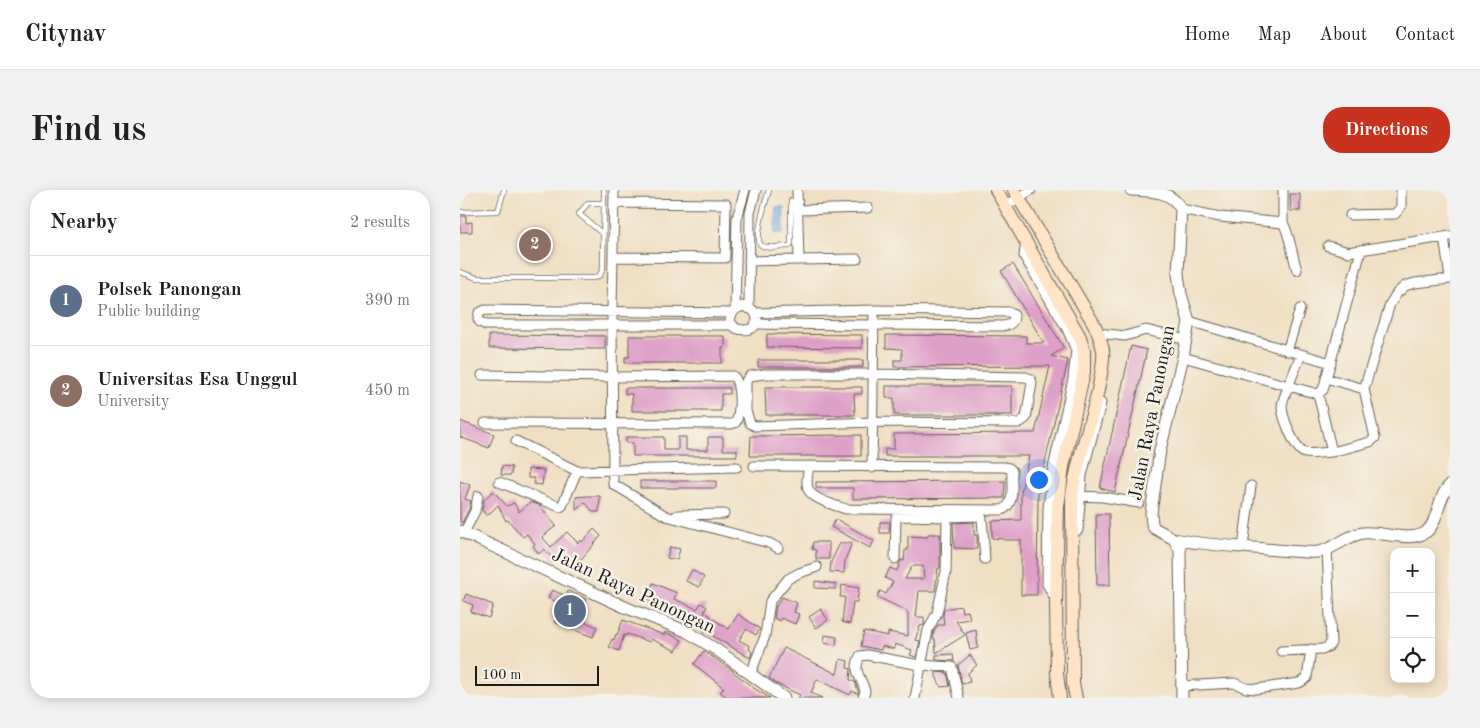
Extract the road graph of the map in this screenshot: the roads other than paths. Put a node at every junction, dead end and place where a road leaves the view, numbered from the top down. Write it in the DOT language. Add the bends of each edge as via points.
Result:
graph roads {
  1 [pos="504,190"];
  2 [pos="604,190"];
  3 [pos="614,190"];
  4 [pos="745,190"];
  5 [pos="756,190"];
  6 [pos="769,190"];
  7 [pos="797,190"];
  8 [pos="1031,190"];
  9 [pos="1131,190"];
  10 [pos="1283,190"];
  11 [pos="1402,190"];
  12 [pos="999,191"];
  13 [pos="1016,194"];
  14 [pos="791,201"];
  15 [pos="604,203"];
  16 [pos="614,203"];
  17 [pos="1006,206"];
  18 [pos="868,208"];
  19 [pos="1180,209"];
  20 [pos="798,210"];
  21 [pos="460,212"];
  22 [pos="1350,215"];
  23 [pos="1283,223"];
  24 [pos="603,234"];
  25 [pos="1447,237"];
  26 [pos="1328,246"];
  27 [pos="1361,251"];
  28 [pos="614,257"];
  29 [pos="856,259"];
  30 [pos="798,260"];
  31 [pos="749,261"];
  32 [pos="1297,270"];
  33 [pos="460,272"];
  34 [pos="1450,278"];
  35 [pos="1300,309"];
  36 [pos="752,310"];
  37 [pos="874,310"];
  38 [pos="734,311"];
  39 [pos="612,312"];
  40 [pos="1189,321"];
  41 [pos="755,324"];
  42 [pos="613,325"];
  43 [pos="732,325"];
  44 [pos="874,325"];
  45 [pos="1099,337"];
  46 [pos="1179,338"];
  47 [pos="1287,351"];
  48 [pos="1301,356"];
  49 [pos="1183,357"];
  50 [pos="1331,363"];
  51 [pos="874,374"];
  52 [pos="482,375"];
  53 [pos="612,377"];
  54 [pos="1326,378"];
  55 [pos="1290,386"];
  56 [pos="1364,389"];
  57 [pos="1318,394"];
  58 [pos="874,422"];
  59 [pos="485,423"];
  60 [pos="612,424"];
  61 [pos="516,441"];
  62 [pos="1332,452"];
  63 [pos="754,466"];
  64 [pos="809,466"];
  65 [pos="737,467"];
  66 [pos="872,468"];
  67 [pos="611,470"];
  68 [pos="577,471"];
  69 [pos="499,482"];
  70 [pos="1450,485"];
  71 [pos="1251,486"];
  72 [pos="478,496"];
  73 [pos="1076,496"];
  74 [pos="1139,503"];
  75 [pos="724,514"];
  76 [pos="666,516"];
  77 [pos="947,517"];
  78 [pos="462,532"];
  79 [pos="1174,539"];
  80 [pos="1244,547"];
  81 [pos="778,548"];
  82 [pos="1327,549"];
  83 [pos="895,559"];
  84 [pos="985,559"];
  85 [pos="817,567"];
  86 [pos="1310,649"];
  87 [pos="1281,651"];
  88 [pos="920,665"];
  89 [pos="751,673"];
  90 [pos="1182,686"];
  91 [pos="784,698"];
  92 [pos="863,698"];
  93 [pos="915,698"];
  94 [pos="959,698"];
  95 [pos="1060,698"];
  96 [pos="1076,698"];
  97 [pos="1182,698"];
  1 -- 21 [label="lane" via="498,211"];
  2 -- 15 [label="lane"];
  3 -- 16 [label="street"];
  4 -- 38 [label="street" via="737,218"];
  5 -- 31 [label="street" via="750,213"];
  6 -- 14 [label="lane" via="758,235 761,246 791,244"];
  7 -- 20 [label="street"];
  8 -- 13 [label="street"];
  9 -- 19 [label="street" via="1170,195"];
  10 -- 23 [label="street"];
  11 -- 22 [label="street" via="1401,207 1395,214"];
  12 -- 17 [label="main road"];
  13 -- 17 [label="street"];
  13 -- 45 [label="main road"];
  15 -- 24 [label="lane"];
  15 -- 24 [label="lane" via="588,203 579,214"];
  16 -- 28 [label="street"];
  16 -- 28 [label="street" via="726,204 725,258"];
  17 -- 95 [label="main road" via="1047,288 1080,337 1084,350 1080,362 1084,372 1071,410 1053,508 1052,559"];
  18 -- 20 [label="street"];
  19 -- 23 [label="street" via="1220,218"];
  19 -- 40 [label="street, Jalan Raya Panongan" via="1178,274 1180,294"];
  20 -- 30 [label="street"];
  23 -- 32 [label="street"];
  24 -- 33 [label="lane" via="603,268 594,278 477,278"];
  25 -- 27 [label="street"];
  25 -- 34 [label="street"];
  26 -- 27 [label="street" via="1349,252"];
  27 -- 50 [label="street"];
  28 -- 39 [label="street"];
  29 -- 30 [label="street"];
  30 -- 31 [label="street"];
  31 -- 36 [label="street"];
  34 -- 56 [label="street" via="1415,283 1397,293 1390,304"];
  35 -- 47 [label="street"];
  36 -- 37 [label="street"];
  36 -- 38 [label="street" via="742,306"];
  36 -- 41 [label="street"];
  37 -- 44 [label="street"];
  37 -- 44 [label="street" via="1009,312 1014,315 1012,323 1003,326"];
  38 -- 39 [label="street"];
  38 -- 43 [label="street"];
  39 -- 42 [label="street"];
  39 -- 42 [label="street" via="485,310 479,313 478,319 486,325"];
  40 -- 47 [label="street"];
  40 -- 49 [label="street, Jalan Raya Panongan"];
  41 -- 43 [label="street" via="751,330 744,331"];
  41 -- 44 [label="street"];
  42 -- 43 [label="street"];
  42 -- 53 [label="street"];
  44 -- 51 [label="street"];
  45 -- 46 [label="street" via="1125,336 1146,330"];
  45 -- 73 [label="main road" via="1103,365 1095,418 1074,476"];
  47 -- 48 [label="street"];
  48 -- 50 [label="street"];
  48 -- 55 [label="street"];
  49 -- 55 [label="street"];
  49 -- 79 [label="street, Jalan Raya Panongan" via="1160,450 1150,513 1154,528"];
  50 -- 54 [label="street"];
  51 -- 58 [label="street"];
  51 -- 58 [label="street" via="756,375 750,376 745,387 746,411 750,423 755,426"];
  51 -- 58 [label="street" via="1026,377 1032,383 1026,418 1019,422"];
  52 -- 53 [label="street"];
  53 -- 60 [label="street"];
  53 -- 60 [label="street" via="733,376 738,380 739,390 735,424"];
  54 -- 56 [label="street"];
  54 -- 57 [label="street" via="1323,390"];
  55 -- 57 [label="street"];
  55 -- 62 [label="street" via="1282,406 1296,445 1304,453"];
  56 -- 62 [label="street" via="1375,438"];
  57 -- 62 [label="street"];
  58 -- 66 [label="street"];
  59 -- 60 [label="street"];
  60 -- 67 [label="street"];
  61 -- 68 [label="street"];
  63 -- 64 [label="street"];
  64 -- 66 [label="street"];
  64 -- 66 [label="street" via="809,490 823,501 846,509 1002,510 1011,502 1012,471 1009,468"];
  65 -- 67 [label="street"];
  67 -- 68 [label="street"];
  67 -- 76 [label="street" via="614,486"];
  68 -- 69 [label="street" via="560,507"];
  70 -- 82 [label="street" via="1443,493 1431,527 1425,533 1394,536 1355,534"];
  71 -- 80 [label="street"];
  72 -- 78 [label="street" via="475,511"];
  73 -- 74 [label="street" via="1103,496"];
  73 -- 96 [label="main road" via="1072,578 1073,684"];
  75 -- 76 [label="street"];
  76 -- 81 [label="street"];
  77 -- 83 [label="street" via="896,518"];
  77 -- 84 [label="street" via="982,518"];
  77 -- 88 [label="street" via="946,572 938,613 930,626"];
  78 -- 89 [label="street, Jalan Raya Panongan" via="627,608 686,631"];
  79 -- 80 [label="street"];
  79 -- 90 [label="street" via="1180,550"];
  80 -- 82 [label="street" via="1304,552"];
  82 -- 86 [label="street" via="1331,643 1322,649"];
  85 -- 89 [label="street" via="788,579 770,601 763,642"];
  86 -- 87 [label="street"];
  86 -- 90 [label="street" via="1307,678 1298,683 1249,689 1234,683"];
  88 -- 92 [label="street" via="860,656 857,674 864,686"];
  88 -- 93 [label="street"];
  88 -- 94 [label="street" via="952,667"];
  89 -- 91 [label="street, Jalan Raya Panongan"];
  90 -- 97 [label="street"];
}
